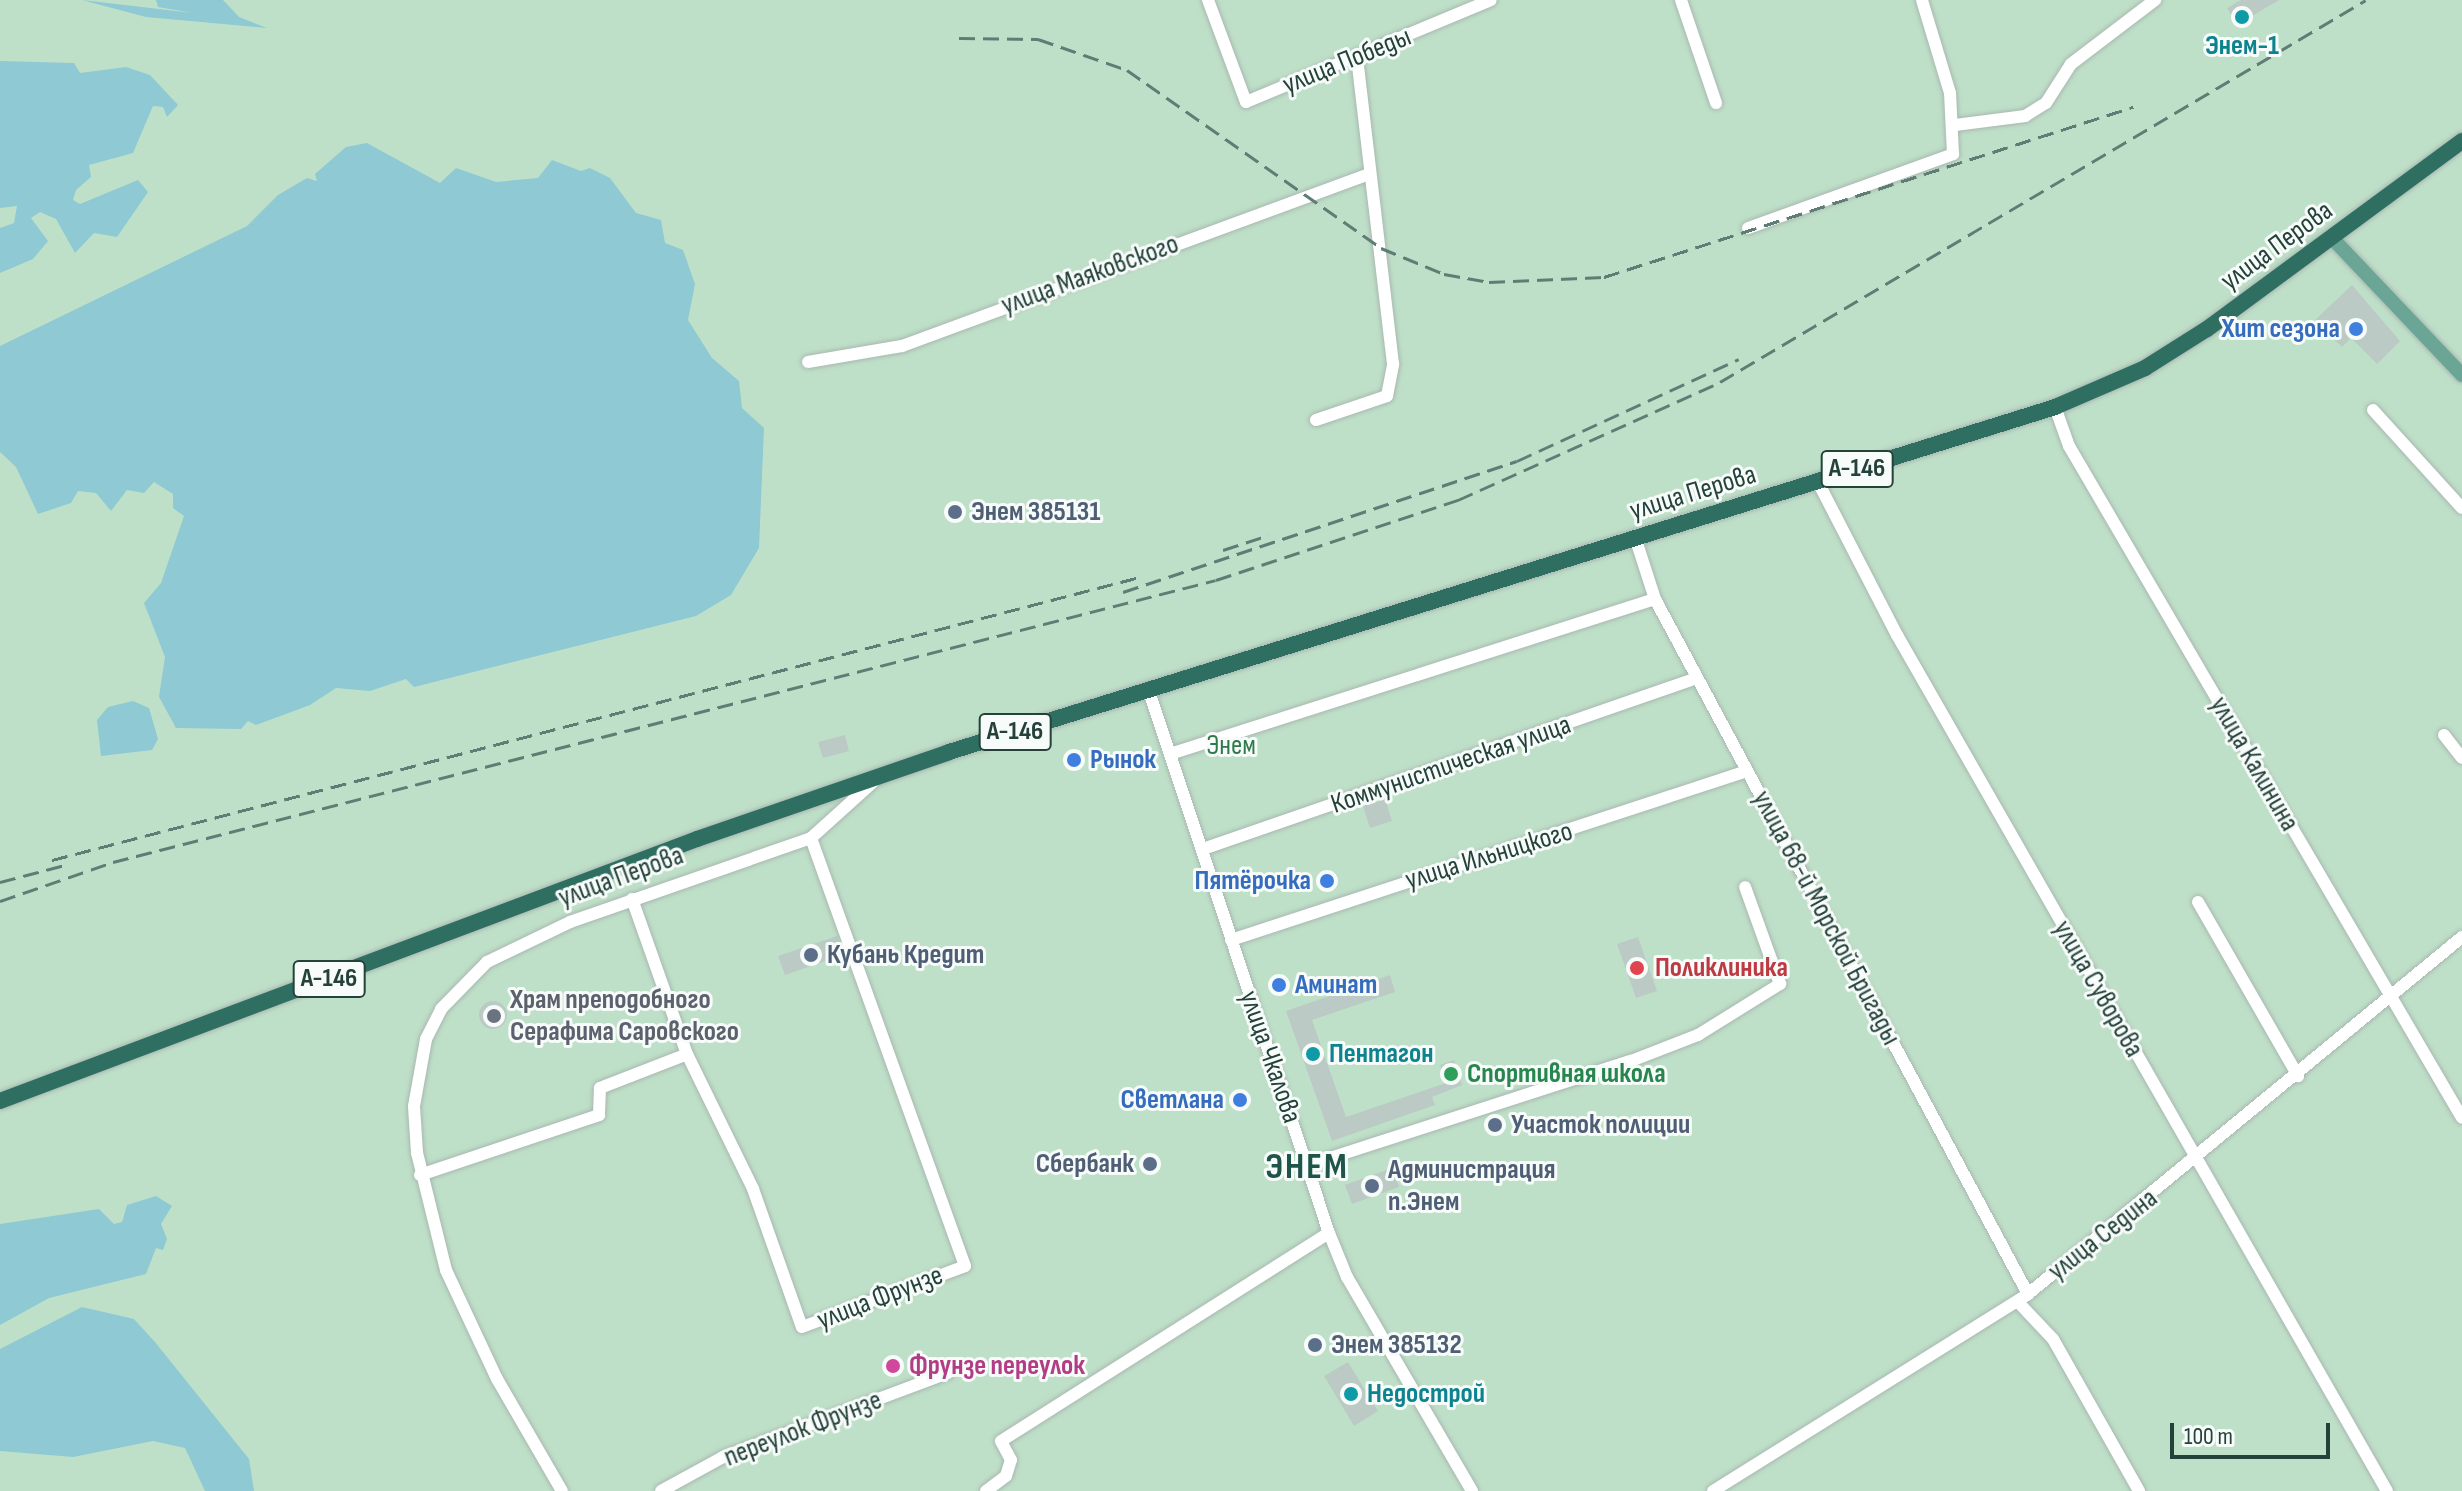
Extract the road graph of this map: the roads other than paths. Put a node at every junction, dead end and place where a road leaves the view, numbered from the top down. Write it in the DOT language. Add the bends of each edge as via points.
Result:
graph roads {
  1 [pos="1208,0"];
  2 [pos="1491,0"];
  3 [pos="1681,0"];
  4 [pos="1922,0"];
  5 [pos="2155,0"];
  6 [pos="1357,57"];
  7 [pos="1716,103"];
  8 [pos="1955,125"];
  9 [pos="2462,141"];
  10 [pos="1369,174"];
  11 [pos="1748,228"];
  12 [pos="2332,238"];
  13 [pos="808,362"];
  14 [pos="2462,375"];
  15 [pos="2055,407"];
  16 [pos="2373,410"];
  17 [pos="1316,420"];
  18 [pos="1818,482"];
  19 [pos="2462,508"];
  20 [pos="1635,537"];
  21 [pos="1655,599"];
  22 [pos="1697,678"];
  23 [pos="1149,691"];
  24 [pos="2444,735"];
  25 [pos="1170,754"];
  26 [pos="2462,758"];
  27 [pos="1747,771"];
  28 [pos="881,775"];
  29 [pos="811,838"];
  30 [pos="1203,849"];
  31 [pos="1745,887"];
  32 [pos="632,899"];
  33 [pos="2198,902"];
  34 [pos="2462,937"];
  35 [pos="1231,940"];
  36 [pos="2391,996"];
  37 [pos="687,1054"];
  38 [pos="2298,1076"];
  39 [pos="0,1101"];
  40 [pos="2462,1118"];
  41 [pos="2197,1161"];
  42 [pos="1305,1166"];
  43 [pos="420,1175"];
  44 [pos="1329,1233"];
  45 [pos="2023,1298"];
  46 [pos="948,1373"];
  47 [pos="562,1491"];
  48 [pos="661,1491"];
  49 [pos="986,1491"];
  50 [pos="1472,1491"];
  51 [pos="1713,1491"];
  52 [pos="2139,1491"];
  53 [pos="2387,1491"];
  1 -- 6 [label="street, улица Победы" via="1246,102"];
  2 -- 6 [label="street, улица Победы"];
  3 -- 7 [label="street"];
  4 -- 8 [label="street"];
  5 -- 8 [label="street" via="2071,64 2046,103 2025,116"];
  6 -- 10 [label="street"];
  8 -- 11 [label="street" via="1953,154"];
  9 -- 12 [label="highway, улица Перова / А-146"];
  10 -- 13 [label="street, улица Маяковского" via="902,346"];
  10 -- 17 [label="street" via="1393,364 1387,396"];
  12 -- 14 [label="main road"];
  12 -- 15 [label="highway, улица Перова / А-146" via="2145,368"];
  15 -- 18 [label="highway, улица Перова / А-146"];
  15 -- 36 [label="street, улица Калинина" via="2069,446"];
  16 -- 19 [label="street"];
  18 -- 20 [label="highway, улица Перова / А-146"];
  18 -- 41 [label="street, улица Суворова" via="1838,530"];
  20 -- 21 [label="street, улица 68-й Морской Бригады"];
  20 -- 23 [label="highway, улица Перова / А-146"];
  21 -- 22 [label="street, улица 68-й Морской Бригады"];
  21 -- 25 [label="street"];
  22 -- 27 [label="street, улица 68-й Морской Бригады"];
  22 -- 30 [label="street, Коммунистическая улица"];
  23 -- 25 [label="street, улица Чкалова"];
  23 -- 28 [label="highway, улица Перова / А-146"];
  24 -- 26 [label="street"];
  25 -- 30 [label="street, улица Чкалова"];
  27 -- 35 [label="street, улица Ильницкого"];
  27 -- 45 [label="street, улица 68-й Морской Бригады"];
  28 -- 29 [label="street, улица Перова"];
  28 -- 39 [label="highway, улица Перова / А-146"];
  29 -- 32 [label="street, улица Перова"];
  29 -- 37 [label="street, улица Фрунзе" via="965,1266 802,1327 753,1189"];
  30 -- 35 [label="street, улица Чкалова"];
  31 -- 42 [label="street" via="1780,984 1698,1035 1631,1061"];
  32 -- 37 [label="street, улица Фрунзе"];
  32 -- 43 [label="street, улица Перова" via="570,922 476,971 441,1009 418,1069 414,1106"];
  33 -- 38 [label="street"];
  34 -- 36 [label="street, улица Седина"];
  35 -- 42 [label="street, улица Чкалова"];
  36 -- 38 [label="street, улица Седина"];
  36 -- 40 [label="street, улица Калинина"];
  37 -- 43 [label="street" via="600,1088 599,1115"];
  38 -- 41 [label="street, улица Седина"];
  41 -- 45 [label="street, улица Седина"];
  41 -- 53 [label="street, улица Суворова"];
  42 -- 44 [label="street, улица Чкалова"];
  43 -- 47 [label="street, улица Перова" via="458,1299"];
  44 -- 49 [label="street" via="1001,1441 1011,1460 1006,1476"];
  44 -- 50 [label="street, улица Чкалова" via="1347,1277"];
  45 -- 51 [label="street, улица Седина"];
  45 -- 52 [label="street, улица 68-й Морской Бригады" via="2053,1339"];
  46 -- 48 [label="street, переулок Фрунзе" via="723,1457"];
}
